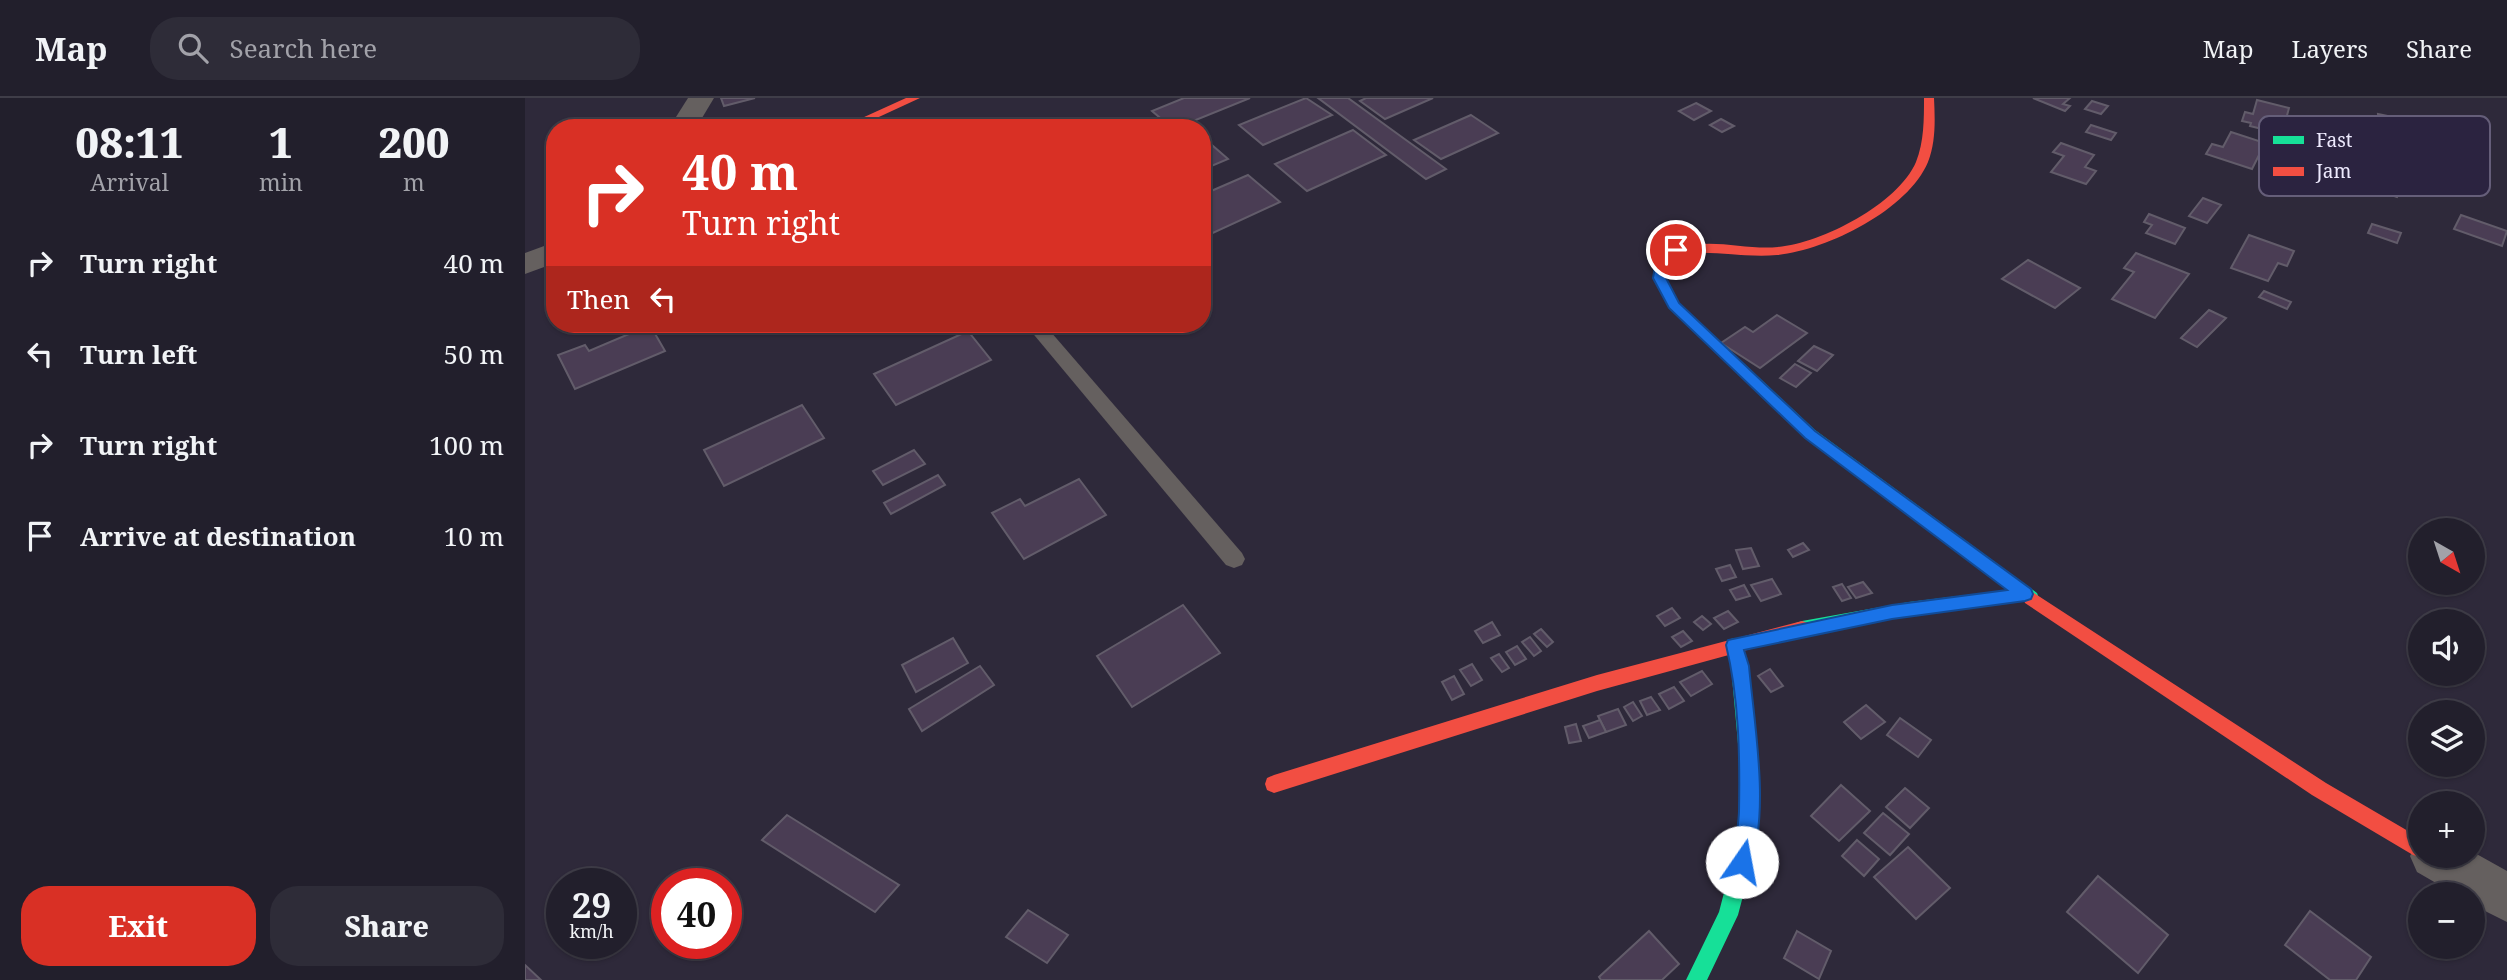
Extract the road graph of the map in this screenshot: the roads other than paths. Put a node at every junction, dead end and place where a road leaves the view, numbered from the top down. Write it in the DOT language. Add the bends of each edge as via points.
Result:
graph roads {
  1 [pos="701,98"];
  2 [pos="915,98"];
  3 [pos="1929,98"];
  4 [pos="688,119"];
  5 [pos="875,119"];
  6 [pos="546,256"];
  7 [pos="525,264"];
  8 [pos="1042,333"];
  9 [pos="1234,559"];
  10 [pos="2025,594"];
  11 [pos="1734,645"];
  12 [pos="1274,784"];
  13 [pos="2408,841"];
  14 [pos="2455,868"];
  15 [pos="2507,898"];
  16 [pos="1696,980"];
  1 -- 4 [label="street"];
  2 -- 5 [label="street"];
  3 -- 10 [label="street" via="1929,131 1919,168 1893,200 1804,246 1781,251 1676,250 1662,258 1660,278 1674,305 1810,434"];
  6 -- 7 [label="street"];
  8 -- 9 [label="lane"];
  10 -- 11 [label="street" via="1892,612"];
  10 -- 13 [label="street" via="2319,789"];
  11 -- 12 [label="street"];
  11 -- 16 [label="street" via="1749,766 1749,835 1728,915"];
  14 -- 15 [label="street"];
}
